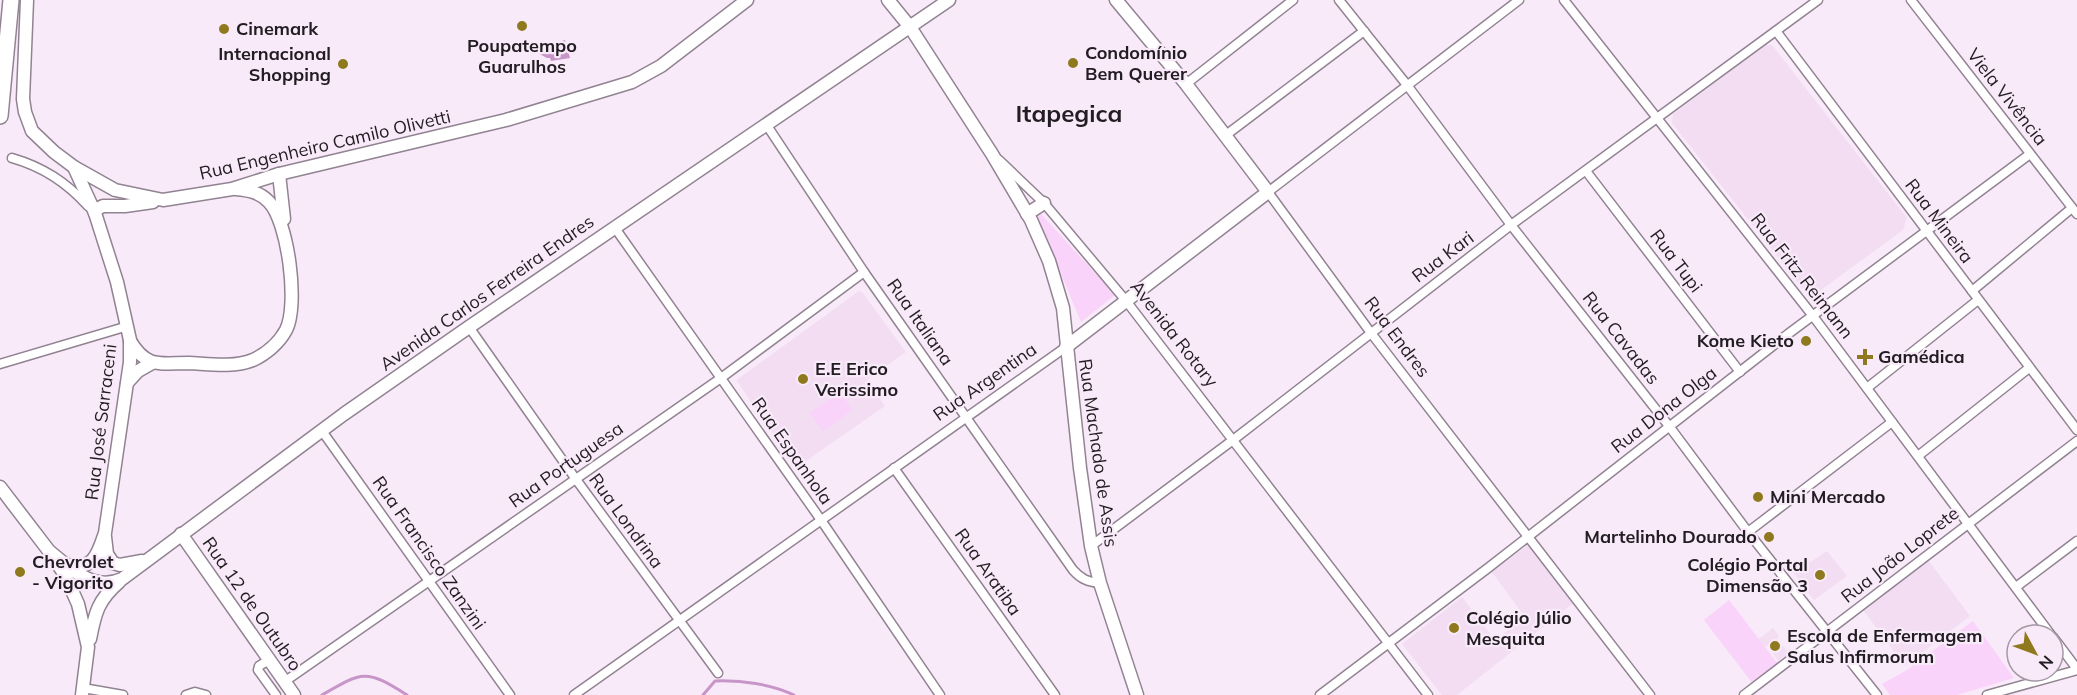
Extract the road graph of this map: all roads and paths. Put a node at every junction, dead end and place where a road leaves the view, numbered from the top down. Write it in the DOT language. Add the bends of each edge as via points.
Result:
graph roads {
  1 [pos="11,0"];
  2 [pos="27,0"];
  3 [pos="747,0"];
  4 [pos="888,0"];
  5 [pos="949,0"];
  6 [pos="1116,0"];
  7 [pos="1293,0"];
  8 [pos="1339,0"];
  9 [pos="1519,0"];
  10 [pos="1564,0"];
  11 [pos="1818,0"];
  12 [pos="1911,0"];
  13 [pos="910,27"];
  14 [pos="1364,31"];
  15 [pos="1776,31"];
  16 [pos="1186,84"];
  17 [pos="1407,86"];
  18 [pos="0,116"];
  19 [pos="1658,118"];
  20 [pos="766,124"];
  21 [pos="1226,135"];
  22 [pos="992,154"];
  23 [pos="2030,154"];
  24 [pos="12,158"];
  25 [pos="74,167"];
  26 [pos="1586,171"];
  27 [pos="279,174"];
  28 [pos="232,189"];
  29 [pos="1268,192"];
  30 [pos="163,200"];
  31 [pos="1044,203"];
  32 [pos="2074,211"];
  33 [pos="95,213"];
  34 [pos="1027,214"];
  35 [pos="1511,225"];
  36 [pos="615,228"];
  37 [pos="1926,232"];
  38 [pos="286,238"];
  39 [pos="864,272"];
  40 [pos="1972,291"];
  41 [pos="1978,300"];
  42 [pos="1127,302"];
  43 [pos="1813,316"];
  44 [pos="128,326"];
  45 [pos="469,327"];
  46 [pos="1371,333"];
  47 [pos="130,340"];
  48 [pos="1066,347"];
  49 [pos="152,363"];
  50 [pos="0,364"];
  51 [pos="2029,368"];
  52 [pos="1740,372"];
  53 [pos="721,378"];
  54 [pos="126,384"];
  55 [pos="1867,388"];
  56 [pos="966,417"];
  57 [pos="1892,422"];
  58 [pos="1669,426"];
  59 [pos="322,430"];
  60 [pos="2077,430"];
  61 [pos="1233,440"];
  62 [pos="2077,441"];
  63 [pos="1918,456"];
  64 [pos="894,468"];
  65 [pos="575,478"];
  66 [pos="0,487"];
  67 [pos="820,520"];
  68 [pos="1967,524"];
  69 [pos="1748,532"];
  70 [pos="105,533"];
  71 [pos="181,534"];
  72 [pos="1527,537"];
  73 [pos="2077,541"];
  74 [pos="1091,546"];
  75 [pos="49,551"];
  76 [pos="148,559"];
  77 [pos="67,565"];
  78 [pos="122,579"];
  79 [pos="428,582"];
  80 [pos="1100,583"];
  81 [pos="2016,587"];
  82 [pos="679,622"];
  83 [pos="2042,623"];
  84 [pos="1827,632"];
  85 [pos="1390,643"];
  86 [pos="88,647"];
  87 [pos="2065,654"];
  88 [pos="269,660"];
  89 [pos="2077,670"];
  90 [pos="718,673"];
  91 [pos="284,682"];
  92 [pos="83,692"];
  93 [pos="123,695"];
  94 [pos="186,695"];
  95 [pos="206,695"];
  96 [pos="276,695"];
  97 [pos="294,695"];
  98 [pos="510,695"];
  99 [pos="574,695"];
  100 [pos="940,695"];
  101 [pos="1055,695"];
  102 [pos="1137,695"];
  103 [pos="1320,695"];
  104 [pos="1428,695"];
  105 [pos="1650,695"];
  106 [pos="1744,695"];
  107 [pos="1878,695"];
  108 [pos="1987,695"];
  1 -- 18 [label="highway"];
  2 -- 25 [label="street, Rua Engenheiro Camilo Olivetti" via="25,112 32,131"];
  3 -- 27 [label="street, Rua Engenheiro Camilo Olivetti" via="661,66 632,82 506,120"];
  4 -- 13 [label="street, Avenida Rotary"];
  5 -- 13 [label="street, Avenida Carlos Ferreira Endres"];
  6 -- 16 [label="street, Rua Endres"];
  7 -- 16 [label="street"];
  8 -- 14 [label="street, Rua Cavadas"];
  9 -- 17 [label="street, Rua Argentina"];
  10 -- 19 [label="street, Rua Fritz Reimann"];
  11 -- 15 [label="street, Rua Kari"];
  12 -- 23 [label="street, Viela Vivência"];
  13 -- 20 [label="street, Avenida Carlos Ferreira Endres"];
  13 -- 22 [label="street, Avenida Rotary"];
  14 -- 17 [label="street, Rua Cavadas"];
  14 -- 21 [label="street"];
  15 -- 19 [label="street, Rua Kari"];
  15 -- 37 [label="street, Rua Mineira"];
  16 -- 21 [label="street, Rua Endres"];
  17 -- 29 [label="street, Rua Argentina"];
  17 -- 35 [label="street, Rua Cavadas"];
  19 -- 26 [label="street, Rua Kari"];
  19 -- 43 [label="street, Rua Fritz Reimann"];
  20 -- 36 [label="street, Avenida Carlos Ferreira Endres"];
  20 -- 39 [label="street, Rua Italiana"];
  21 -- 29 [label="street, Rua Endres"];
  22 -- 31 [label="street, Avenida Rotary"];
  22 -- 34 [label="street, Rua Machado de Assis"];
  23 -- 32 [label="street, Viela Vivência"];
  23 -- 37 [label="street, Rua Dona Olga"];
  24 -- 33 [label="street" via="32,163 55,176"];
  25 -- 30 [label="street, Rua Engenheiro Camilo Olivetti" via="115,190"];
  25 -- 33 [label="street, Rua José Sarraceni"];
  26 -- 35 [label="street, Rua Kari"];
  26 -- 52 [label="street, Rua Tupi"];
  27 -- 28 [label="street, Rua Engenheiro Camilo Olivetti"];
  27 -- 38 [label="street"];
  28 -- 30 [label="street, Rua Engenheiro Camilo Olivetti"];
  28 -- 38 [label="street" via="256,193 269,202"];
  29 -- 42 [label="street, Rua Argentina"];
  29 -- 46 [label="street, Rua Endres"];
  30 -- 33 [label="street" via="103,206"];
  31 -- 34 [label="street"];
  31 -- 42 [label="street, Avenida Rotary"];
  32 -- 40 [label="street"];
  33 -- 44 [label="street, Rua José Sarraceni"];
  34 -- 48 [label="street, Rua Machado de Assis" via="1058,285 1064,308"];
  35 -- 46 [label="street, Rua Kari"];
  35 -- 58 [label="street, Rua Cavadas"];
  36 -- 45 [label="street, Avenida Carlos Ferreira Endres"];
  36 -- 53 [label="street, Rua Espanhola"];
  37 -- 40 [label="street, Rua Mineira"];
  37 -- 43 [label="street, Rua Dona Olga"];
  38 -- 49 [label="street" via="291,312 286,330 274,345 258,357 236,364"];
  39 -- 53 [label="street, Rua Portuguesa"];
  39 -- 56 [label="street, Rua Italiana"];
  40 -- 41 [label="street, Rua Mineira"];
  41 -- 51 [label="street, Rua Mineira"];
  41 -- 55 [label="street"];
  42 -- 48 [label="street, Rua Argentina"];
  42 -- 61 [label="street, Avenida Rotary"];
  43 -- 52 [label="street, Rua Dona Olga"];
  43 -- 55 [label="street, Rua Fritz Reimann"];
  44 -- 47 [label="street, Rua José Sarraceni"];
  44 -- 50 [label="street"];
  45 -- 59 [label="street, Avenida Carlos Ferreira Endres"];
  45 -- 65 [label="street, Rua Londrina"];
  46 -- 61 [label="street, Rua Kari"];
  46 -- 72 [label="street, Rua Endres"];
  47 -- 49 [label="street" via="139,355"];
  47 -- 54 [label="street, Rua José Sarraceni"];
  48 -- 56 [label="street, Rua Argentina"];
  48 -- 74 [label="street, Rua Machado de Assis"];
  49 -- 54 [label="street"];
  51 -- 60 [label="street, Rua Mineira"];
  51 -- 63 [label="street"];
  52 -- 58 [label="street, Rua Dona Olga"];
  53 -- 65 [label="street, Rua Portuguesa"];
  53 -- 67 [label="street, Rua Espanhola"];
  54 -- 70 [label="street, Rua José Sarraceni"];
  55 -- 57 [label="street, Rua Fritz Reimann"];
  56 -- 64 [label="street, Rua Argentina"];
  56 -- 80 [label="street, Rua Italiana" via="1073,570 1089,582"];
  57 -- 63 [label="street, Rua Fritz Reimann"];
  57 -- 69 [label="street"];
  58 -- 69 [label="street, Rua Cavadas"];
  58 -- 72 [label="street, Rua Dona Olga"];
  59 -- 71 [label="street, Avenida Carlos Ferreira Endres"];
  59 -- 79 [label="street, Rua Francisco Zanzini"];
  61 -- 74 [label="street, Rua Kari"];
  61 -- 85 [label="street, Avenida Rotary"];
  62 -- 68 [label="street, Rua João Loprete"];
  63 -- 68 [label="street, Rua Fritz Reimann"];
  64 -- 67 [label="street, Rua Argentina"];
  64 -- 101 [label="street, Rua Aratiba"];
  65 -- 79 [label="street, Rua Portuguesa"];
  65 -- 82 [label="street, Rua Londrina"];
  66 -- 75 [label="street"];
  67 -- 82 [label="street, Rua Argentina"];
  67 -- 100 [label="street, Rua Espanhola"];
  68 -- 81 [label="street, Rua Fritz Reimann"];
  68 -- 84 [label="street, Rua João Loprete"];
  69 -- 84 [label="street, Rua Cavadas"];
  70 -- 76 [label="street, Rua José Sarraceni" via="107,554 113,563"];
  70 -- 77 [label="street, Rua José Sarraceni" via="90,563 79,567"];
  71 -- 76 [label="street, Avenida Carlos Ferreira Endres"];
  71 -- 88 [label="street, Rua 12 de Outubro"];
  72 -- 85 [label="street, Rua Dona Olga"];
  72 -- 105 [label="street, Rua Endres"];
  73 -- 81 [label="street"];
  74 -- 80 [label="street, Rua Machado de Assis"];
  75 -- 77 [label="street"];
  75 -- 86 [label="street" via="75,596"];
  76 -- 78 [label="street, Avenida Carlos Ferreira Endres"];
  77 -- 78 [label="street" via="95,582 110,584"];
  78 -- 86 [label="street, Avenida Carlos Ferreira Endres" via="98,606"];
  79 -- 91 [label="street, Rua Portuguesa"];
  79 -- 98 [label="street, Rua Francisco Zanzini"];
  80 -- 102 [label="street, Rua Machado de Assis"];
  81 -- 83 [label="street, Rua Fritz Reimann"];
  82 -- 90 [label="street, Rua Londrina"];
  82 -- 99 [label="street, Rua Argentina"];
  84 -- 106 [label="street, Rua João Loprete"];
  84 -- 107 [label="street, Rua Cavadas"];
  85 -- 103 [label="street, Rua Dona Olga"];
  85 -- 104 [label="street, Avenida Rotary"];
  86 -- 92 [label="street"];
  87 -- 89 [label="street, Rua Fritz Reimann"];
  88 -- 91 [label="street, Rua 12 de Outubro"];
  88 -- 96 [label="street" via="258,670"];
  89 -- 108 [label="street"];
  91 -- 97 [label="street, Rua 12 de Outubro"];
  92 -- 93 [label="street"];
  94 -- 95 [label="street"];
}
